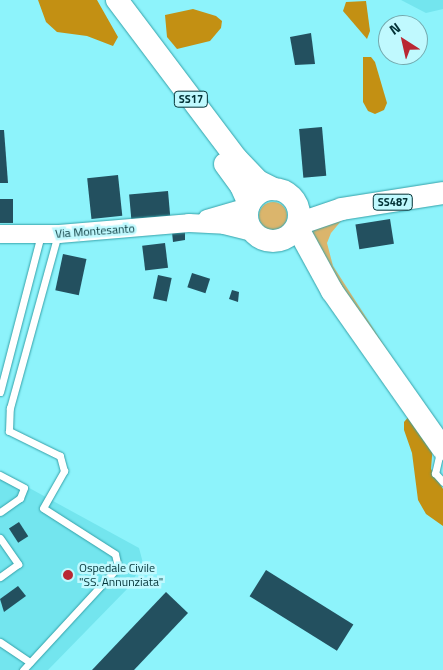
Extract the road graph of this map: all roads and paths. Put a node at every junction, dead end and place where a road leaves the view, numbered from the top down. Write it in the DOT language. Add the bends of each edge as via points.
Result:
graph roads {
  1 [pos="115,0"];
  2 [pos="282,192"];
  3 [pos="443,193"];
  4 [pos="249,205"];
  5 [pos="342,209"];
  6 [pos="189,223"];
  7 [pos="297,226"];
  8 [pos="252,232"];
  9 [pos="0,234"];
  10 [pos="41,234"];
  11 [pos="58,234"];
  12 [pos="272,242"];
  13 [pos="332,291"];
  14 [pos="0,392"];
  15 [pos="442,448"];
  16 [pos="0,475"];
  17 [pos="443,482"];
  18 [pos="0,512"];
  19 [pos="0,538"];
  20 [pos="0,578"];
  21 [pos="0,642"];
  22 [pos="30,662"];
  23 [pos="23,670"];
  1 -- 2 [label="main road, SS17" via="236,158 258,181"];
  1 -- 4 [label="main road, SS17" via="189,119 238,181"];
  2 -- 4 [label="main road" via="259,193"];
  2 -- 5 [label="main road, SS487"];
  2 -- 7 [label="main road" via="298,206"];
  3 -- 5 [label="main road, SS487"];
  4 -- 6 [label="street, Via Montesanto"];
  4 -- 8 [label="main road, SS17" via="247,220"];
  5 -- 7 [label="main road, SS487"];
  6 -- 8 [label="street, Via Montesanto" via="224,225"];
  6 -- 11 [label="street, Via Montesanto"];
  7 -- 12 [label="main road" via="287,238"];
  7 -- 13 [label="main road"];
  8 -- 12 [label="main road"];
  9 -- 10 [label="street, Via Montesanto"];
  10 -- 11 [label="street, Via Montesanto"];
  10 -- 14 [label="lane"];
  11 -- 22 [label="lane" via="10,408 9,431 60,456 64,471 43,508 115,554 118,567"];
  12 -- 13 [label="main road" via="307,266"];
  13 -- 15 [label="main road"];
  15 -- 17 [label="lane" via="436,473"];
  16 -- 18 [label="lane" via="24,488 20,498"];
  19 -- 20 [label="lane" via="18,564"];
  21 -- 22 [label="lane"];
  22 -- 23 [label="lane"];
}
